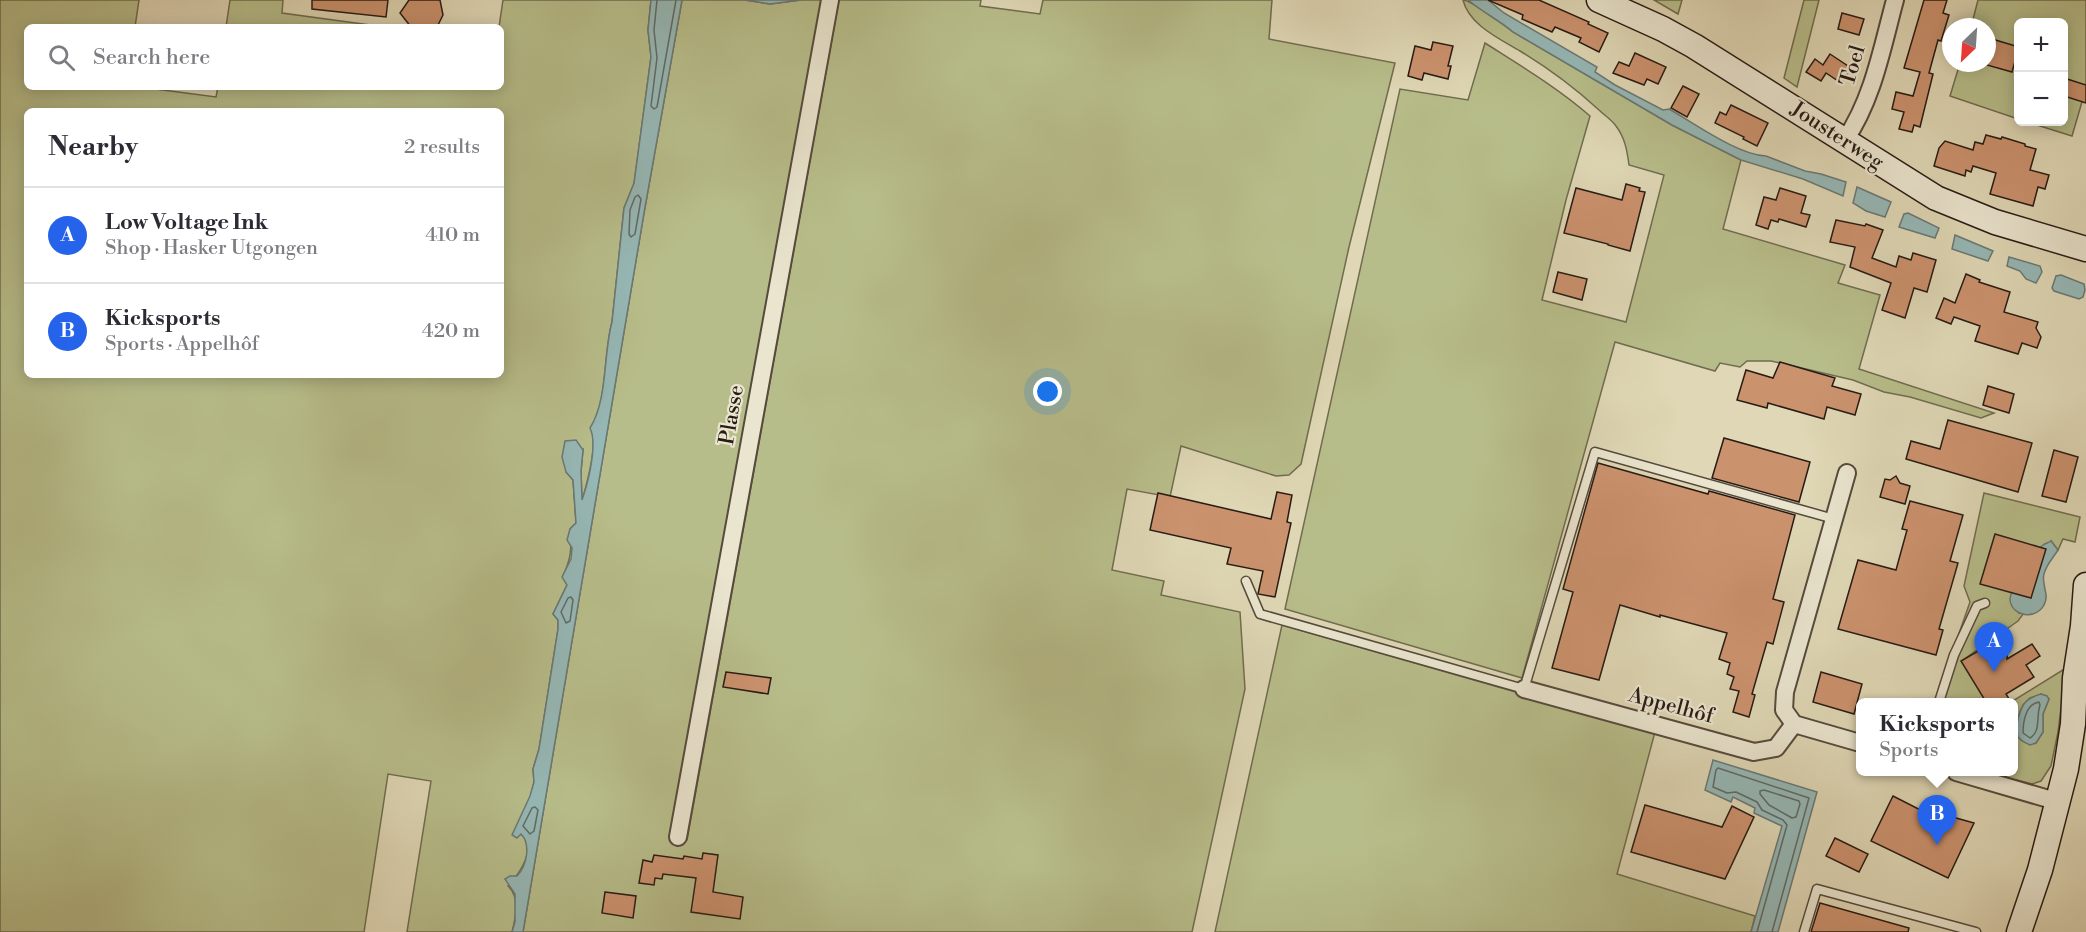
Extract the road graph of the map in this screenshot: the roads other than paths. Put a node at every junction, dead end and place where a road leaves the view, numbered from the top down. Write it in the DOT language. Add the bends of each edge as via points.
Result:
graph roads {
  1 [pos="830,0"];
  2 [pos="1599,0"];
  3 [pos="1895,0"];
  4 [pos="1845,140"];
  5 [pos="2086,249"];
  6 [pos="1847,473"];
  7 [pos="1834,519"];
  8 [pos="1246,581"];
  9 [pos="2086,585"];
  10 [pos="1985,603"];
  11 [pos="1524,688"];
  12 [pos="1940,698"];
  13 [pos="1794,724"];
  14 [pos="1856,742"];
  15 [pos="1973,776"];
  16 [pos="2059,802"];
  17 [pos="678,837"];
  18 [pos="1804,932"];
  19 [pos="1976,932"];
  20 [pos="2019,932"];
  1 -- 17 [label="street, Plasse"];
  2 -- 4 [label="street, Jousterweg" via="1694,46"];
  3 -- 4 [label="street, Toel" via="1869,94"];
  4 -- 5 [label="street, Jousterweg" via="1915,187 1962,210"];
  6 -- 7 [label="street"];
  7 -- 11 [label="lane" via="1595,452"];
  7 -- 13 [label="street" via="1785,692 1784,710"];
  8 -- 11 [label="lane" via="1260,614"];
  9 -- 16 [label="street" via="2073,724"];
  10 -- 12 [label="lane" via="1977,606"];
  11 -- 13 [label="street, Appelhôf" via="1754,752 1776,748"];
  13 -- 14 [label="street"];
  15 -- 16 [label="street"];
  16 -- 20 [label="street"];
  18 -- 19 [label="lane" via="1817,889"];
}
